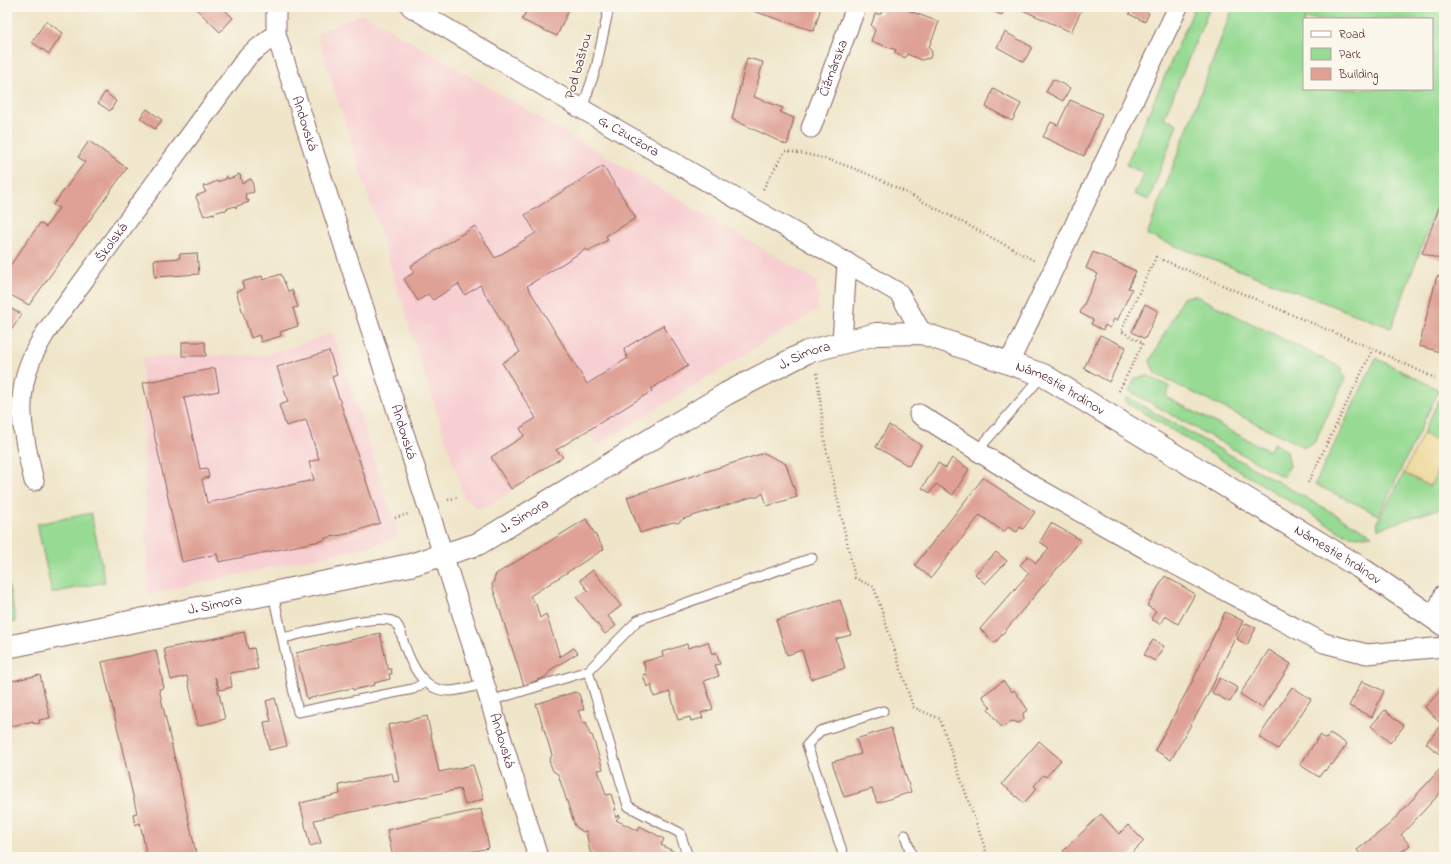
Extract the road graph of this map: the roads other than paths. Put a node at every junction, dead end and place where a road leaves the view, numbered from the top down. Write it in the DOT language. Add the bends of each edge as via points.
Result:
graph roads {
  1 [pos="276,7"];
  2 [pos="411,7"];
  3 [pos="609,7"];
  4 [pos="856,7"];
  5 [pos="1178,7"];
  6 [pos="276,34"];
  7 [pos="582,109"];
  8 [pos="811,128"];
  9 [pos="847,262"];
  10 [pos="922,333"];
  11 [pos="842,342"];
  12 [pos="1009,363"];
  13 [pos="1043,375"];
  14 [pos="919,414"];
  15 [pos="977,451"];
  16 [pos="34,481"];
  17 [pos="443,555"];
  18 [pos="812,558"];
  19 [pos="273,593"];
  20 [pos="1444,594"];
  21 [pos="1439,622"];
  22 [pos="283,638"];
  23 [pos="7,647"];
  24 [pos="1444,647"];
  25 [pos="588,671"];
  26 [pos="426,682"];
  27 [pos="487,692"];
  28 [pos="883,711"];
  29 [pos="905,835"];
  30 [pos="538,857"];
  31 [pos="688,857"];
  32 [pos="844,857"];
  33 [pos="912,857"];
  1 -- 6 [label="street, Andovská"];
  2 -- 7 [label="street, G. Czuczora"];
  3 -- 7 [label="lane, Pod baštou" via="596,68"];
  4 -- 8 [label="street, Čižmárska"];
  5 -- 12 [label="street, Námestie hrdinov" via="1034,293"];
  6 -- 16 [label="street, Školská" via="248,56 46,332 31,360 22,390 21,421"];
  6 -- 17 [label="street, Andovská"];
  7 -- 9 [label="street, G. Czuczora"];
  9 -- 10 [label="street, G. Czuczora" via="899,293"];
  9 -- 11 [label="street"];
  10 -- 11 [label="main road, J. Simora" via="876,334"];
  10 -- 12 [label="main road, J. Simora"];
  11 -- 17 [label="main road, J. Simora" via="807,352 726,394 478,544"];
  12 -- 13 [label="main road, Námestie hrdinov"];
  13 -- 15 [label="lane"];
  13 -- 21 [label="main road, Námestie hrdinov" via="1359,567"];
  14 -- 15 [label="street"];
  15 -- 24 [label="street" via="1024,481 1151,552 1324,643 1367,654"];
  17 -- 19 [label="main road, J. Simora" via="410,565"];
  17 -- 27 [label="street, Andovská"];
  18 -- 25 [label="lane" via="638,620"];
  19 -- 22 [label="lane"];
  19 -- 23 [label="main road, J. Simora"];
  20 -- 21 [label="street"];
  22 -- 26 [label="lane" via="383,618 394,622 400,631 408,658"];
  22 -- 26 [label="lane" via="298,712 413,689"];
  25 -- 27 [label="lane"];
  25 -- 31 [label="lane" via="628,806 680,833"];
  26 -- 27 [label="lane" via="432,688 449,691"];
  27 -- 30 [label="street, Andovská"];
  28 -- 32 [label="lane" via="820,731 807,745"];
  29 -- 33 [label="lane"];
}
